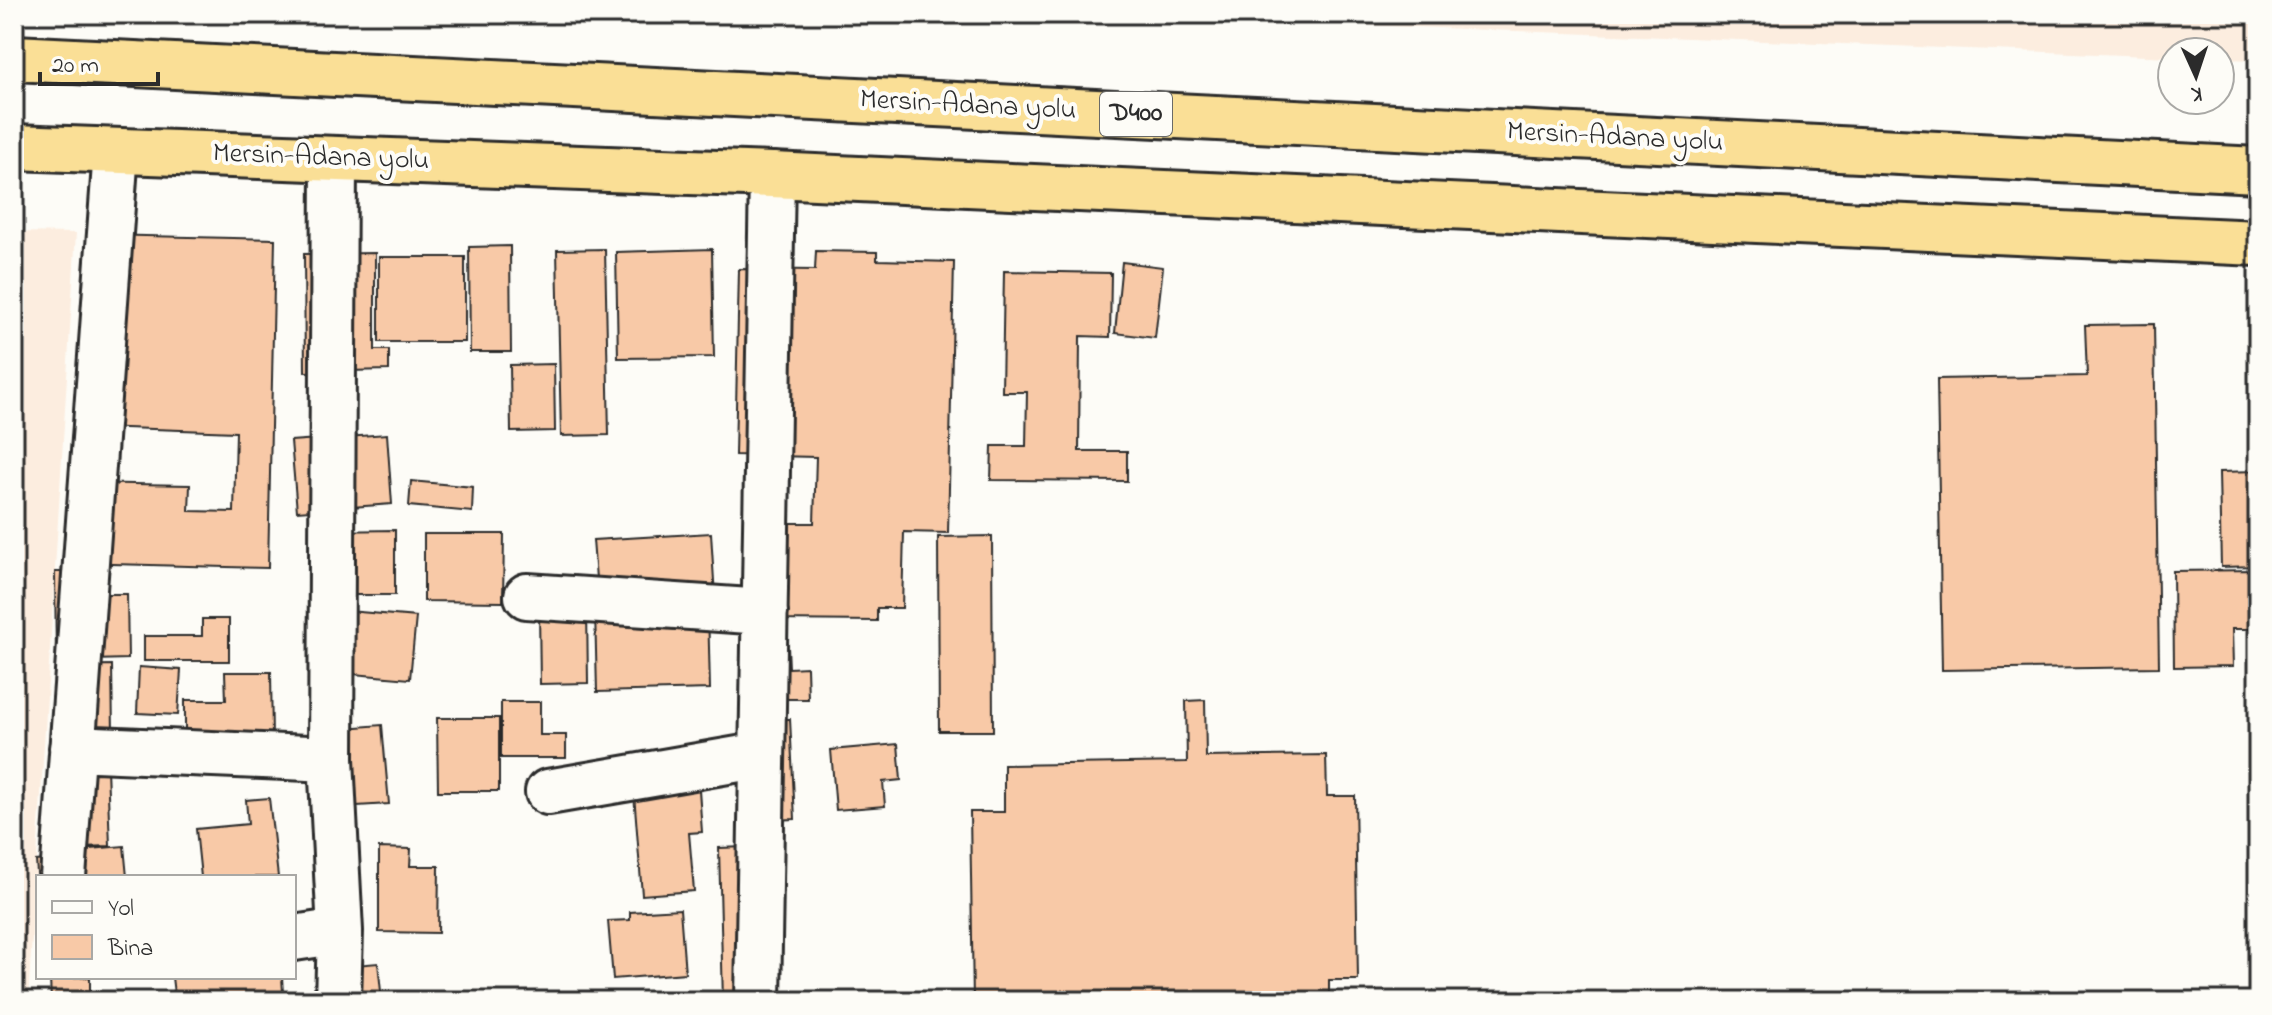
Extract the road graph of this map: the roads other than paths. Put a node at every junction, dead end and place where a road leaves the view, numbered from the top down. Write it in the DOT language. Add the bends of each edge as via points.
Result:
graph roads {
  1 [pos="14,58"];
  2 [pos="14,147"];
  3 [pos="116,151"];
  4 [pos="334,159"];
  5 [pos="2258,170"];
  6 [pos="772,175"];
  7 [pos="2258,243"];
  8 [pos="527,596"];
  9 [pos="765,612"];
  10 [pos="72,748"];
  11 [pos="762,755"];
  12 [pos="331,759"];
  13 [pos="548,792"];
  14 [pos="63,875"];
  15 [pos="340,931"];
  16 [pos="296,938"];
  17 [pos="338,1001"];
  18 [pos="758,1001"];
  1 -- 5 [label="highway, Mersin-Adana yolu / D400"];
  2 -- 3 [label="highway, Mersin-Adana yolu"];
  3 -- 4 [label="highway, Mersin-Adana yolu"];
  3 -- 10 [label="street"];
  4 -- 6 [label="highway, Mersin-Adana yolu"];
  4 -- 12 [label="street"];
  6 -- 7 [label="highway, Mersin-Adana yolu"];
  6 -- 9 [label="street"];
  8 -- 9 [label="street"];
  9 -- 11 [label="street"];
  10 -- 12 [label="street"];
  10 -- 14 [label="street"];
  11 -- 13 [label="street"];
  11 -- 18 [label="street"];
  12 -- 15 [label="street"];
  15 -- 16 [label="street"];
  15 -- 17 [label="street"];
}
